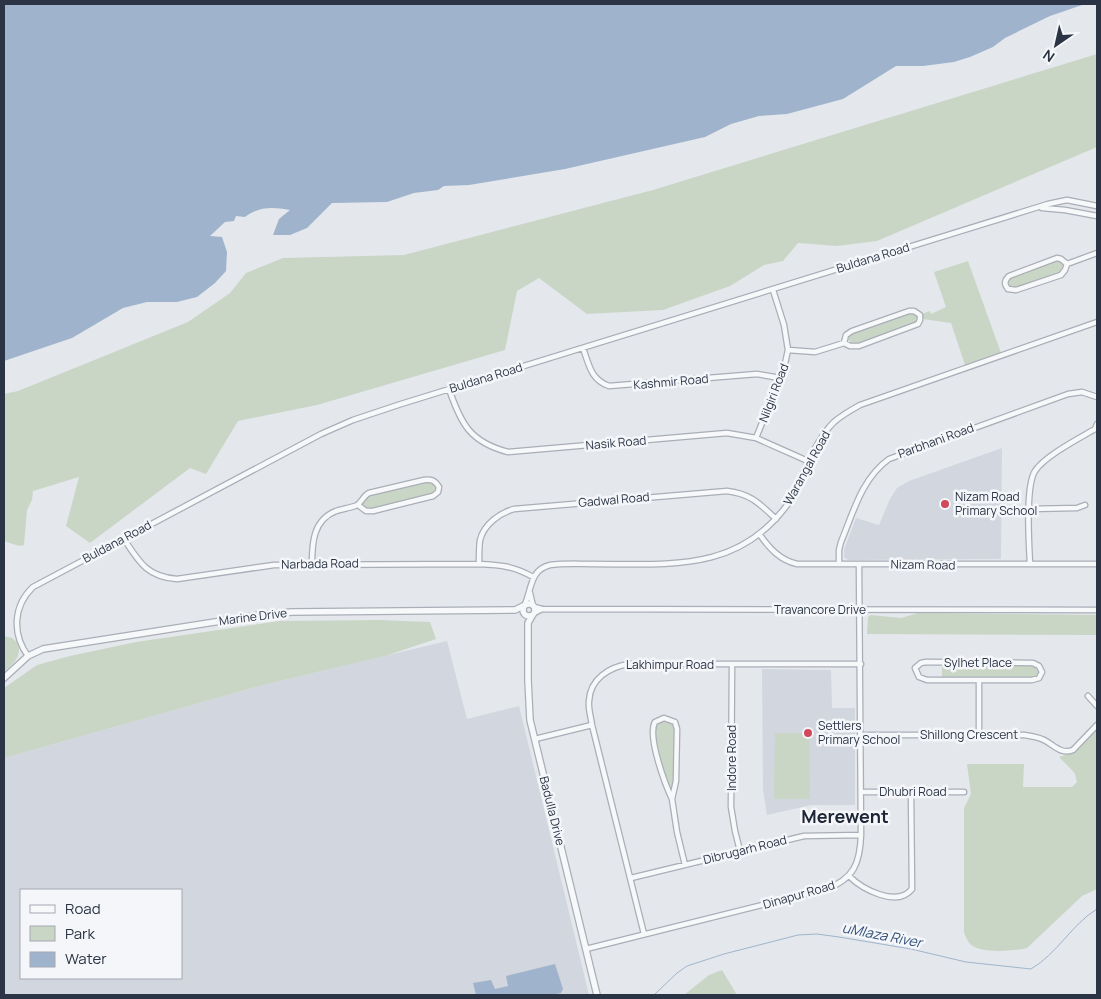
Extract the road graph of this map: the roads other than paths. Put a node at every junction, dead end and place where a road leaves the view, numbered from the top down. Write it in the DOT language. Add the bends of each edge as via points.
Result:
graph roads {
  1 [pos="1097,206"];
  2 [pos="1038,208"];
  3 [pos="1097,216"];
  4 [pos="1097,252"];
  5 [pos="1067,264"];
  6 [pos="773,290"];
  7 [pos="1097,322"];
  8 [pos="844,342"];
  9 [pos="583,348"];
  10 [pos="788,350"];
  11 [pos="780,378"];
  12 [pos="449,389"];
  13 [pos="1097,397"];
  14 [pos="1096,428"];
  15 [pos="756,438"];
  16 [pos="810,462"];
  17 [pos="358,505"];
  18 [pos="1085,505"];
  19 [pos="1029,509"];
  20 [pos="776,520"];
  21 [pos="760,535"];
  22 [pos="124,538"];
  23 [pos="312,564"];
  24 [pos="479,564"];
  25 [pos="839,564"];
  26 [pos="859,564"];
  27 [pos="1030,564"];
  28 [pos="1097,564"];
  29 [pos="533,577"];
  30 [pos="530,593"];
  31 [pos="524,610"];
  32 [pos="533,610"];
  33 [pos="860,610"];
  34 [pos="1097,610"];
  35 [pos="528,624"];
  36 [pos="28,656"];
  37 [pos="861,664"];
  38 [pos="732,665"];
  39 [pos="4,678"];
  40 [pos="978,680"];
  41 [pos="1088,696"];
  42 [pos="1097,706"];
  43 [pos="592,725"];
  44 [pos="1097,725"];
  45 [pos="861,735"];
  46 [pos="979,735"];
  47 [pos="535,739"];
  48 [pos="861,792"];
  49 [pos="911,792"];
  50 [pos="964,792"];
  51 [pos="672,799"];
  52 [pos="861,835"];
  53 [pos="740,851"];
  54 [pos="684,865"];
  55 [pos="849,876"];
  56 [pos="631,878"];
  57 [pos="644,934"];
  58 [pos="586,948"];
  59 [pos="597,995"];
  1 -- 2 [label="street, Buldana Road" via="1067,200"];
  2 -- 3 [label="street, Buldana Road"];
  2 -- 6 [label="street, Buldana Road"];
  4 -- 5 [label="street"];
  5 -- 5 [label="street" via="1063,273 1052,278 1016,290 1005,286 1009,276 1057,258"];
  6 -- 9 [label="street, Buldana Road"];
  6 -- 10 [label="street, Nilgiri Road"];
  7 -- 16 [label="street, Warangal Road" via="860,405 832,424"];
  8 -- 8 [label="street" via="859,346 918,324 920,315 909,311 852,331"];
  8 -- 10 [label="street" via="816,352"];
  9 -- 11 [label="street, Kashmir Road" via="593,376 609,386 757,374"];
  9 -- 12 [label="street, Buldana Road"];
  10 -- 11 [label="street, Nilgiri Road"];
  11 -- 15 [label="street, Nilgiri Road"];
  12 -- 15 [label="street, Nasik Road" via="460,419 468,430 486,444 508,452 719,434"];
  12 -- 22 [label="street, Buldana Road" via="321,434"];
  13 -- 25 [label="street, Parbhani Road" via="1082,392 1068,394 889,459 875,470 864,488 840,542"];
  14 -- 19 [label="street" via="1035,471 1030,482"];
  15 -- 16 [label="street, Nasik Road"];
  16 -- 20 [label="street, Warangal Road"];
  17 -- 17 [label="street" via="366,511 373,511 433,496 439,487 432,480 424,480 369,493"];
  17 -- 23 [label="street" via="329,514 319,525 314,537"];
  18 -- 19 [label="street"];
  19 -- 27 [label="street"];
  20 -- 21 [label="street, Warangal Road"];
  20 -- 24 [label="street, Gadwal Road" via="750,496 727,491 514,508 498,516 486,528 480,539"];
  21 -- 25 [label="street, Nizam Road" via="773,552 787,562"];
  21 -- 29 [label="street, Warangal Road" via="732,550 696,561 558,564 544,567"];
  22 -- 23 [label="street, Narbada Road" via="146,569 166,578 274,565"];
  22 -- 36 [label="street, Buldana Road" via="28,592 17,615 18,632"];
  23 -- 24 [label="street, Narbada Road"];
  24 -- 29 [label="street, Narbada Road" via="515,568"];
  25 -- 26 [label="street, Nizam Road"];
  26 -- 27 [label="street, Nizam Road"];
  26 -- 33 [label="street, Dinapur Road"];
  27 -- 28 [label="street, Nizam Road"];
  29 -- 30 [label="street"];
  30 -- 31 [label="street"];
  30 -- 32 [label="street"];
  31 -- 32 [label="street"];
  31 -- 32 [label="street" via="528,603"];
  31 -- 35 [label="street, Badulla Drive"];
  31 -- 36 [label="street, Marine Drive" via="259,615 43,649"];
  32 -- 33 [label="street, Travancore Drive"];
  32 -- 35 [label="street, Badulla Drive"];
  33 -- 34 [label="street, Travancore Drive"];
  33 -- 37 [label="street, Dinapur Road"];
  35 -- 47 [label="street, Badulla Drive" via="528,705"];
  36 -- 39 [label="street, Marine Drive"];
  37 -- 38 [label="street, Lakhimpur Road"];
  37 -- 45 [label="street, Dinapur Road"];
  38 -- 43 [label="street, Lakhimpur Road" via="629,664 613,668 598,679 590,693"];
  38 -- 53 [label="street, Indore Road" via="731,807"];
  40 -- 40 [label="street, Sylhet Place" via="1032,680 1042,672 1033,663 926,662 916,668 921,679"];
  40 -- 46 [label="street, Sylhet Place"];
  41 -- 42 [label="street"];
  43 -- 47 [label="street"];
  43 -- 56 [label="street, Lakhimpur Road"];
  44 -- 46 [label="street, Shillong Crescent" via="1073,750 1064,752 1034,736"];
  45 -- 46 [label="street, Shillong Crescent"];
  45 -- 48 [label="street, Dinapur Road"];
  47 -- 58 [label="street, Badulla Drive"];
  48 -- 49 [label="street, Dhubri Road"];
  48 -- 52 [label="street, Dinapur Road"];
  49 -- 50 [label="street, Dhubri Road"];
  49 -- 55 [label="street" via="912,889 899,897 885,896 863,888"];
  51 -- 51 [label="street" via="663,778 652,730 655,722 664,718 675,722 677,729 676,781"];
  51 -- 54 [label="street"];
  52 -- 53 [label="street, Dibrugarh Road" via="804,836"];
  52 -- 55 [label="street, Dinapur Road" via="860,852"];
  53 -- 54 [label="street, Dibrugarh Road"];
  54 -- 56 [label="street, Dibrugarh Road"];
  55 -- 57 [label="street, Dinapur Road" via="826,889"];
  56 -- 57 [label="street, Lakhimpur Road"];
  57 -- 58 [label="street, Dinapur Road"];
  58 -- 59 [label="street, Badulla Drive"];
}
